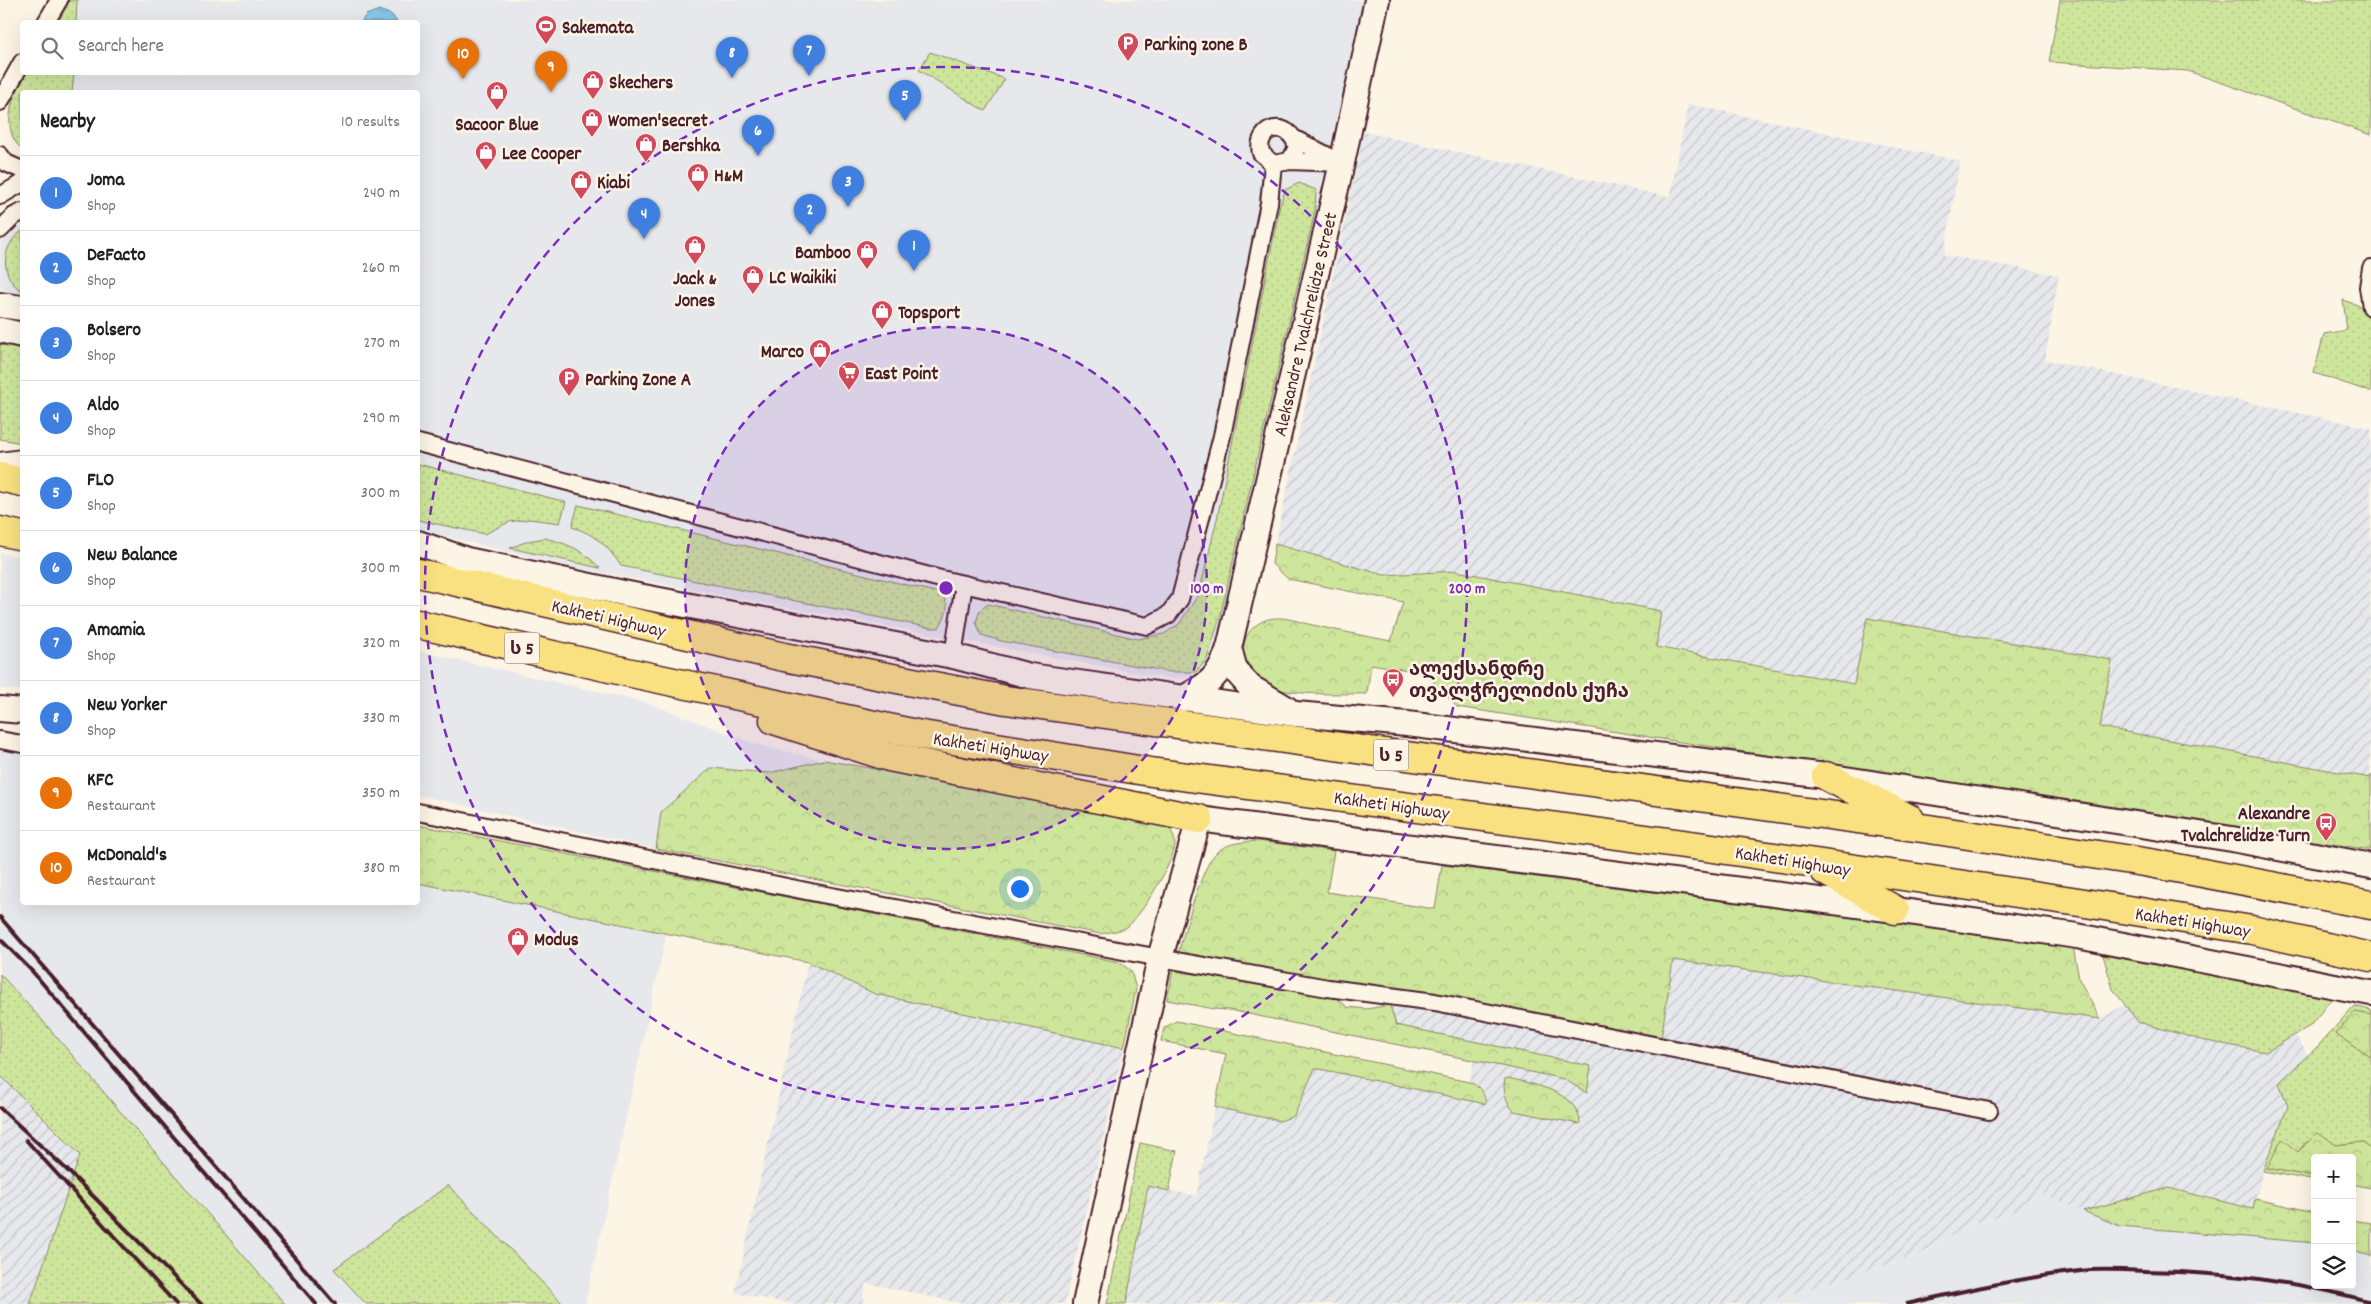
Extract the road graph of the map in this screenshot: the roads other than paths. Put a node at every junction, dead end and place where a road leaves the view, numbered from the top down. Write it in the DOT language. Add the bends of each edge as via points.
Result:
graph roads {
  1 [pos="59,0"];
  2 [pos="1377,0"];
  3 [pos="47,20"];
  4 [pos="20,66"];
  5 [pos="0,102"];
  6 [pos="1295,139"];
  7 [pos="0,155"];
  8 [pos="1281,163"];
  9 [pos="1342,163"];
  10 [pos="20,169"];
  11 [pos="20,184"];
  12 [pos="0,190"];
  13 [pos="0,196"];
  14 [pos="20,214"];
  15 [pos="20,220"];
  16 [pos="0,230"];
  17 [pos="2371,268"];
  18 [pos="0,305"];
  19 [pos="2371,307"];
  20 [pos="20,308"];
  21 [pos="0,330"];
  22 [pos="20,335"];
  23 [pos="420,444"];
  24 [pos="20,462"];
  25 [pos="0,465"];
  26 [pos="0,476"];
  27 [pos="20,481"];
  28 [pos="0,531"];
  29 [pos="20,536"];
  30 [pos="420,544"];
  31 [pos="420,573"];
  32 [pos="964,584"];
  33 [pos="420,624"];
  34 [pos="1229,648"];
  35 [pos="953,656"];
  36 [pos="627,672"];
  37 [pos="1182,699"];
  38 [pos="0,709"];
  39 [pos="20,711"];
  40 [pos="1296,714"];
  41 [pos="1826,776"];
  42 [pos="420,812"];
  43 [pos="1199,819"];
  44 [pos="1929,828"];
  45 [pos="1811,863"];
  46 [pos="2371,866"];
  47 [pos="2371,905"];
  48 [pos="1895,910"];
  49 [pos="2371,957"];
  50 [pos="1160,958"];
  51 [pos="2371,993"];
  52 [pos="1989,1111"];
  53 [pos="1085,1304"];
  1 -- 3 [label="street"];
  2 -- 9 [label="street, Aleksandre Tvalchrelidze Street"];
  4 -- 5 [label="street"];
  6 -- 8 [label="street" via="1296,152"];
  6 -- 8 [label="street" via="1289,132 1278,128 1263,137 1261,154"];
  6 -- 9 [label="street"];
  7 -- 10 [label="street" via="6,163"];
  8 -- 9 [label="street"];
  8 -- 32 [label="street" via="1269,203 1222,436 1180,599 1168,615 1147,626"];
  9 -- 34 [label="street, Aleksandre Tvalchrelidze Street"];
  11 -- 13 [label="street"];
  12 -- 13 [label="street"];
  14 -- 16 [label="street"];
  15 -- 16 [label="street"];
  17 -- 19 [label="street" via="2368,287"];
  18 -- 20 [label="street"];
  21 -- 22 [label="street"];
  23 -- 32 [label="street"];
  24 -- 25 [label="street"];
  26 -- 27 [label="highway"];
  28 -- 29 [label="highway"];
  30 -- 35 [label="street" via="467,560 633,595"];
  31 -- 44 [label="highway, Kakheti Highway / ს 5" via="784,657 1006,700"];
  32 -- 35 [label="street"];
  33 -- 36 [label="highway, Kakheti Highway / ს 5"];
  34 -- 37 [label="street, Aleksandre Tvalchrelidze Street" via="1223,667 1206,686"];
  34 -- 40 [label="street" via="1235,670 1250,687"];
  35 -- 37 [label="street" via="1030,676"];
  36 -- 43 [label="highway" via="889,757"];
  36 -- 45 [label="highway, Kakheti Highway / ს 5" via="916,734 1151,772"];
  37 -- 40 [label="street"];
  38 -- 39 [label="street"];
  40 -- 41 [label="street" via="1417,725"];
  41 -- 44 [label="highway"];
  41 -- 46 [label="street" via="2232,839"];
  42 -- 50 [label="street"];
  43 -- 48 [label="street, Kakheti Highway"];
  43 -- 50 [label="street"];
  44 -- 47 [label="highway, Kakheti Highway / ს 5" via="2150,863"];
  45 -- 48 [label="highway"];
  45 -- 49 [label="highway, Kakheti Highway / ს 5" via="2242,928"];
  48 -- 51 [label="street, Kakheti Highway" via="2077,936"];
  50 -- 52 [label="street" via="1328,988 1435,1002"];
  50 -- 53 [label="street"];
}
